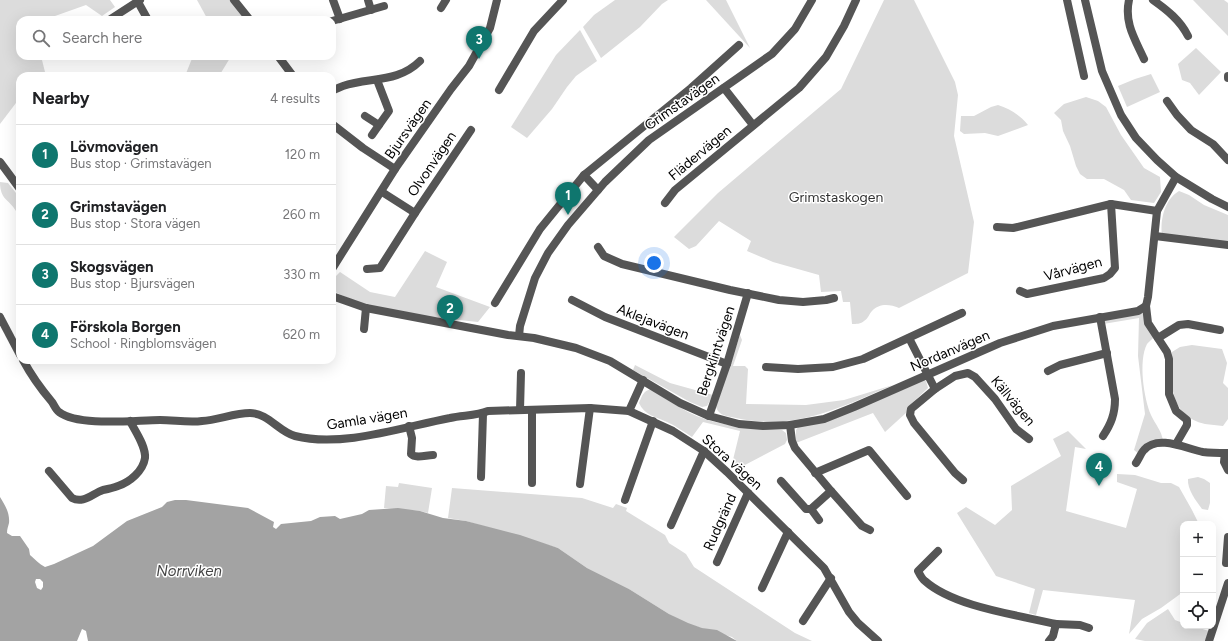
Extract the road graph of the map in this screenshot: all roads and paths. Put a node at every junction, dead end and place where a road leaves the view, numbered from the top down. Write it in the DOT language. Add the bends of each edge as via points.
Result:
graph roads {
  1 [pos="234,0"];
  2 [pos="333,0"];
  3 [pos="368,0"];
  4 [pos="446,0"];
  5 [pos="497,0"];
  6 [pos="562,0"];
  7 [pos="812,0"];
  8 [pos="856,0"];
  9 [pos="1067,0"];
  10 [pos="1085,0"];
  11 [pos="1129,0"];
  12 [pos="1153,0"];
  13 [pos="139,1"];
  14 [pos="384,6"];
  15 [pos="441,8"];
  16 [pos="371,10"];
  17 [pos="115,16"];
  18 [pos="146,16"];
  19 [pos="247,16"];
  20 [pos="335,16"];
  21 [pos="336,20"];
  22 [pos="1188,36"];
  23 [pos="739,45"];
  24 [pos="1144,59"];
  25 [pos="281,60"];
  26 [pos="420,62"];
  27 [pos="290,72"];
  28 [pos="1084,76"];
  29 [pos="377,80"];
  30 [pos="724,88"];
  31 [pos="336,89"];
  32 [pos="498,90"];
  33 [pos="1168,101"];
  34 [pos="365,116"];
  35 [pos="379,125"];
  36 [pos="753,125"];
  37 [pos="336,127"];
  38 [pos="471,130"];
  39 [pos="372,135"];
  40 [pos="1228,160"];
  41 [pos="0,162"];
  42 [pos="395,169"];
  43 [pos="584,174"];
  44 [pos="1176,177"];
  45 [pos="16,184"];
  46 [pos="598,190"];
  47 [pos="382,192"];
  48 [pos="665,203"];
  49 [pos="1111,204"];
  50 [pos="1228,207"];
  51 [pos="1157,211"];
  52 [pos="415,213"];
  53 [pos="997,227"];
  54 [pos="1155,236"];
  55 [pos="1228,245"];
  56 [pos="598,247"];
  57 [pos="336,263"];
  58 [pos="367,269"];
  59 [pos="1020,291"];
  60 [pos="748,293"];
  61 [pos="336,297"];
  62 [pos="834,298"];
  63 [pos="572,300"];
  64 [pos="495,303"];
  65 [pos="1146,306"];
  66 [pos="366,308"];
  67 [pos="962,313"];
  68 [pos="0,317"];
  69 [pos="1100,317"];
  70 [pos="364,329"];
  71 [pos="1220,330"];
  72 [pos="519,336"];
  73 [pos="909,338"];
  74 [pos="1158,338"];
  75 [pos="16,347"];
  76 [pos="1107,353"];
  77 [pos="25,364"];
  78 [pos="727,364"];
  79 [pos="766,367"];
  80 [pos="1048,371"];
  81 [pos="521,373"];
  82 [pos="927,374"];
  83 [pos="643,380"];
  84 [pos="935,389"];
  85 [pos="590,408"];
  86 [pos="520,410"];
  87 [pos="532,411"];
  88 [pos="629,411"];
  89 [pos="483,414"];
  90 [pos="709,416"];
  91 [pos="130,421"];
  92 [pos="653,422"];
  93 [pos="409,426"];
  94 [pos="790,426"];
  95 [pos="1103,436"];
  96 [pos="1029,439"];
  97 [pos="1176,444"];
  98 [pos="704,451"];
  99 [pos="1226,453"];
  100 [pos="433,454"];
  101 [pos="1136,463"];
  102 [pos="49,470"];
  103 [pos="1228,470"];
  104 [pos="816,473"];
  105 [pos="481,477"];
  106 [pos="964,480"];
  107 [pos="781,481"];
  108 [pos="532,483"];
  109 [pos="580,484"];
  110 [pos="830,491"];
  111 [pos="748,493"];
  112 [pos="907,496"];
  113 [pos="625,500"];
  114 [pos="811,509"];
  115 [pos="820,520"];
  116 [pos="671,525"];
  117 [pos="870,530"];
  118 [pos="788,532"];
  119 [pos="1228,537"];
  120 [pos="938,551"];
  121 [pos="717,562"];
  122 [pos="1226,563"];
  123 [pos="831,578"];
  124 [pos="1228,582"];
  125 [pos="762,588"];
  126 [pos="803,621"];
  127 [pos="1056,624"];
  128 [pos="1089,628"];
  129 [pos="878,641"];
  130 [pos="1049,641"];
  131 [pos="1209,641"];
  1 -- 19 [label="street"];
  2 -- 20 [label="street"];
  3 -- 16 [label="street"];
  4 -- 15 [label="street"];
  5 -- 42 [label="street, Bjursvägen" via="490,28 469,66"];
  6 -- 32 [label="street" via="534,31"];
  7 -- 30 [label="street, Grimstavägen" via="795,30 772,54"];
  8 -- 36 [label="street, Flädervägen" via="826,57 798,88"];
  9 -- 28 [label="street"];
  10 -- 44 [label="street" via="1102,71 1121,115 1136,138"];
  11 -- 24 [label="street" via="1130,29"];
  12 -- 22 [label="street" via="1168,11"];
  13 -- 17 [label="street"];
  13 -- 18 [label="street"];
  14 -- 16 [label="street"];
  16 -- 21 [label="street"];
  23 -- 43 [label="street" via="691,88"];
  25 -- 27 [label="street"];
  26 -- 29 [label="street" via="413,69"];
  29 -- 31 [label="street"];
  29 -- 35 [label="street" via="389,111"];
  30 -- 36 [label="street, Flädervägen"];
  30 -- 46 [label="street, Grimstavägen" via="649,140"];
  33 -- 40 [label="street" via="1191,130 1213,144"];
  34 -- 35 [label="street"];
  35 -- 39 [label="street"];
  36 -- 48 [label="street, Flädervägen" via="675,190"];
  37 -- 42 [label="street"];
  38 -- 52 [label="street, Olvonvägen"];
  41 -- 45 [label="street"];
  42 -- 47 [label="street, Bjursvägen"];
  43 -- 46 [label="street"];
  43 -- 64 [label="street" via="540,229"];
  44 -- 50 [label="street"];
  44 -- 51 [label="street"];
  46 -- 72 [label="street, Grimstavägen" via="548,253 535,278"];
  47 -- 52 [label="street, Olvonvägen"];
  47 -- 57 [label="street, Bjursvägen"];
  49 -- 51 [label="street"];
  49 -- 53 [label="street" via="1013,228"];
  49 -- 59 [label="street, Vårvägen" via="1115,268 1110,274 1104,278 1027,294"];
  51 -- 54 [label="street"];
  52 -- 58 [label="street, Olvonvägen" via="380,268"];
  54 -- 55 [label="street"];
  54 -- 65 [label="street"];
  56 -- 60 [label="street, Bergklintvägen" via="604,256 622,264"];
  60 -- 62 [label="street, Bergklintvägen" via="803,302"];
  60 -- 78 [label="street, Bergklintvägen"];
  61 -- 66 [label="street"];
  63 -- 78 [label="street, Aklejavägen" via="605,317"];
  65 -- 69 [label="street, Nordanvägen" via="1138,311"];
  65 -- 74 [label="street" via="1148,323"];
  66 -- 70 [label="street"];
  66 -- 72 [label="street"];
  67 -- 73 [label="street"];
  68 -- 75 [label="street"];
  69 -- 76 [label="street"];
  69 -- 82 [label="street, Nordanvägen" via="1053,326 1008,341"];
  71 -- 74 [label="street" via="1188,324 1179,325"];
  72 -- 83 [label="street" via="555,342 593,354"];
  73 -- 79 [label="street" via="863,359 833,367"];
  73 -- 82 [label="street"];
  74 -- 97 [label="street" via="1169,359 1169,394 1176,411 1187,420 1187,425"];
  76 -- 80 [label="street" via="1060,365"];
  76 -- 95 [label="street" via="1115,412"];
  77 -- 91 [label="street, Gamla vägen" via="59,412 76,419"];
  78 -- 90 [label="street, Bergklintvägen"];
  81 -- 86 [label="street"];
  82 -- 84 [label="street"];
  82 -- 94 [label="street, Nordanvägen" via="854,407 824,418"];
  83 -- 88 [label="street"];
  83 -- 90 [label="street, Nordanvägen" via="680,403"];
  84 -- 96 [label="street, Källvägen" via="955,376 968,373 995,399 1016,430"];
  84 -- 106 [label="street, Källvägen" via="911,409 910,415 955,473"];
  85 -- 87 [label="street, Gamla vägen"];
  85 -- 88 [label="street, Gamla vägen"];
  85 -- 109 [label="street"];
  86 -- 87 [label="street, Gamla vägen"];
  86 -- 89 [label="street, Gamla vägen" via="488,411"];
  87 -- 108 [label="street"];
  88 -- 92 [label="street, Stora vägen"];
  89 -- 93 [label="street, Gamla vägen" via="452,417"];
  89 -- 105 [label="street"];
  90 -- 94 [label="street, Nordanvägen" via="739,424"];
  91 -- 93 [label="street, Gamla vägen" via="202,421 251,413 266,417 294,436 319,439 344,438"];
  91 -- 102 [label="street" via="145,457 143,466 129,481 77,501"];
  92 -- 98 [label="street, Stora vägen" via="673,430"];
  92 -- 113 [label="street"];
  93 -- 100 [label="street" via="412,438 411,454"];
  94 -- 104 [label="street" via="795,448"];
  97 -- 99 [label="street" via="1203,452"];
  97 -- 101 [label="street" via="1153,444 1144,449"];
  98 -- 111 [label="street, Stora vägen"];
  98 -- 116 [label="street"];
  99 -- 103 [label="street" via="1224,462"];
  104 -- 110 [label="street"];
  104 -- 112 [label="street" via="869,450"];
  107 -- 114 [label="street" via="806,509"];
  110 -- 114 [label="street"];
  110 -- 117 [label="street" via="862,526"];
  111 -- 118 [label="street, Stora vägen"];
  111 -- 121 [label="street, Rudgränd"];
  114 -- 115 [label="street"];
  118 -- 123 [label="street, Stora vägen"];
  118 -- 125 [label="street"];
  119 -- 122 [label="street"];
  120 -- 127 [label="street" via="918,571 924,581 938,590 960,601"];
  123 -- 126 [label="street"];
  123 -- 129 [label="street, Stora vägen" via="849,612"];
  124 -- 131 [label="street"];
  127 -- 128 [label="street"];
  127 -- 130 [label="street"];
}
